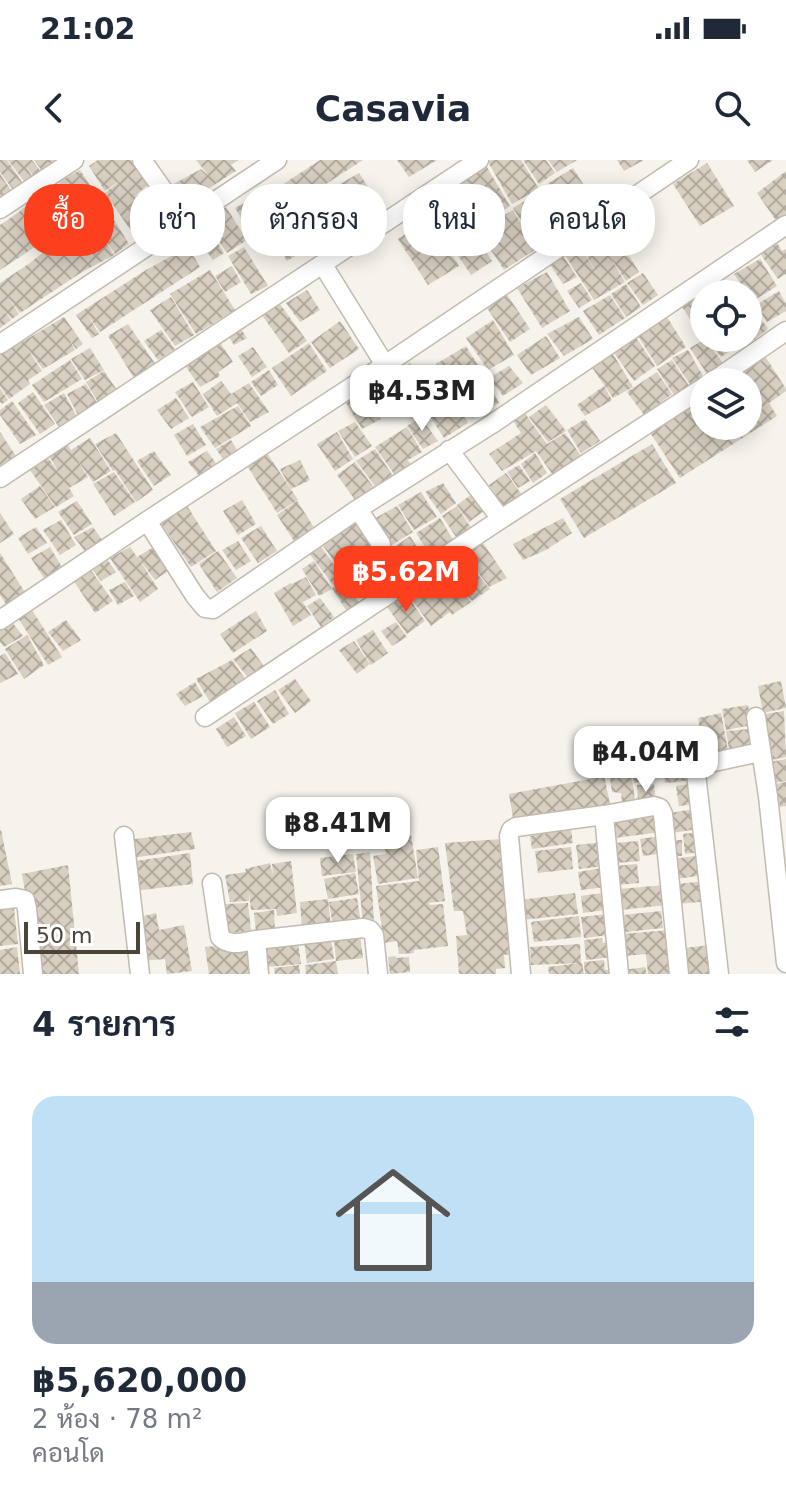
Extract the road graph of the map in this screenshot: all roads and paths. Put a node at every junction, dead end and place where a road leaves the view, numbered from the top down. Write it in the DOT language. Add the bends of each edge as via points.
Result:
graph roads {
  1 [pos="74,160"];
  2 [pos="142,160"];
  3 [pos="277,160"];
  4 [pos="479,160"];
  5 [pos="689,160"];
  6 [pos="159,184"];
  7 [pos="225,194"];
  8 [pos="0,209"];
  9 [pos="786,225"];
  10 [pos="132,256"];
  11 [pos="323,265"];
  12 [pos="786,331"];
  13 [pos="0,344"];
  14 [pos="385,365"];
  15 [pos="732,368"];
  16 [pos="690,396"];
  17 [pos="449,450"];
  18 [pos="0,478"];
  19 [pos="358,509"];
  20 [pos="501,519"];
  21 [pos="147,521"];
  22 [pos="381,544"];
  23 [pos="0,620"];
  24 [pos="205,717"];
  25 [pos="756,717"];
  26 [pos="692,739"];
  27 [pos="760,752"];
  28 [pos="696,766"];
  29 [pos="604,815"];
  30 [pos="124,836"];
  31 [pos="212,883"];
  32 [pos="0,900"];
  33 [pos="256,940"];
  34 [pos="786,963"];
  35 [pos="33,974"];
  36 [pos="140,974"];
  37 [pos="259,974"];
  38 [pos="378,974"];
  39 [pos="521,974"];
  40 [pos="619,974"];
  41 [pos="679,974"];
  42 [pos="719,974"];
  1 -- 8 [label="street"];
  2 -- 6 [label="street"];
  3 -- 7 [label="street"];
  4 -- 11 [label="street"];
  5 -- 14 [label="street"];
  9 -- 17 [label="street"];
  10 -- 13 [label="street"];
  11 -- 14 [label="street"];
  11 -- 18 [label="street"];
  12 -- 15 [label="street"];
  14 -- 21 [label="street"];
  16 -- 20 [label="street"];
  17 -- 19 [label="street"];
  17 -- 20 [label="street"];
  19 -- 21 [label="street" via="213,609 195,596"];
  19 -- 22 [label="street"];
  20 -- 24 [label="street"];
  21 -- 23 [label="street"];
  25 -- 27 [label="street"];
  26 -- 28 [label="street"];
  27 -- 28 [label="street"];
  27 -- 34 [label="street"];
  28 -- 42 [label="street"];
  29 -- 39 [label="street" via="511,830"];
  29 -- 40 [label="street"];
  29 -- 41 [label="street" via="654,806 663,814"];
  30 -- 36 [label="street"];
  31 -- 33 [label="street" via="220,937 232,944"];
  32 -- 35 [label="street" via="25,900"];
  33 -- 37 [label="street"];
  33 -- 38 [label="street" via="363,928 374,935"];
}
